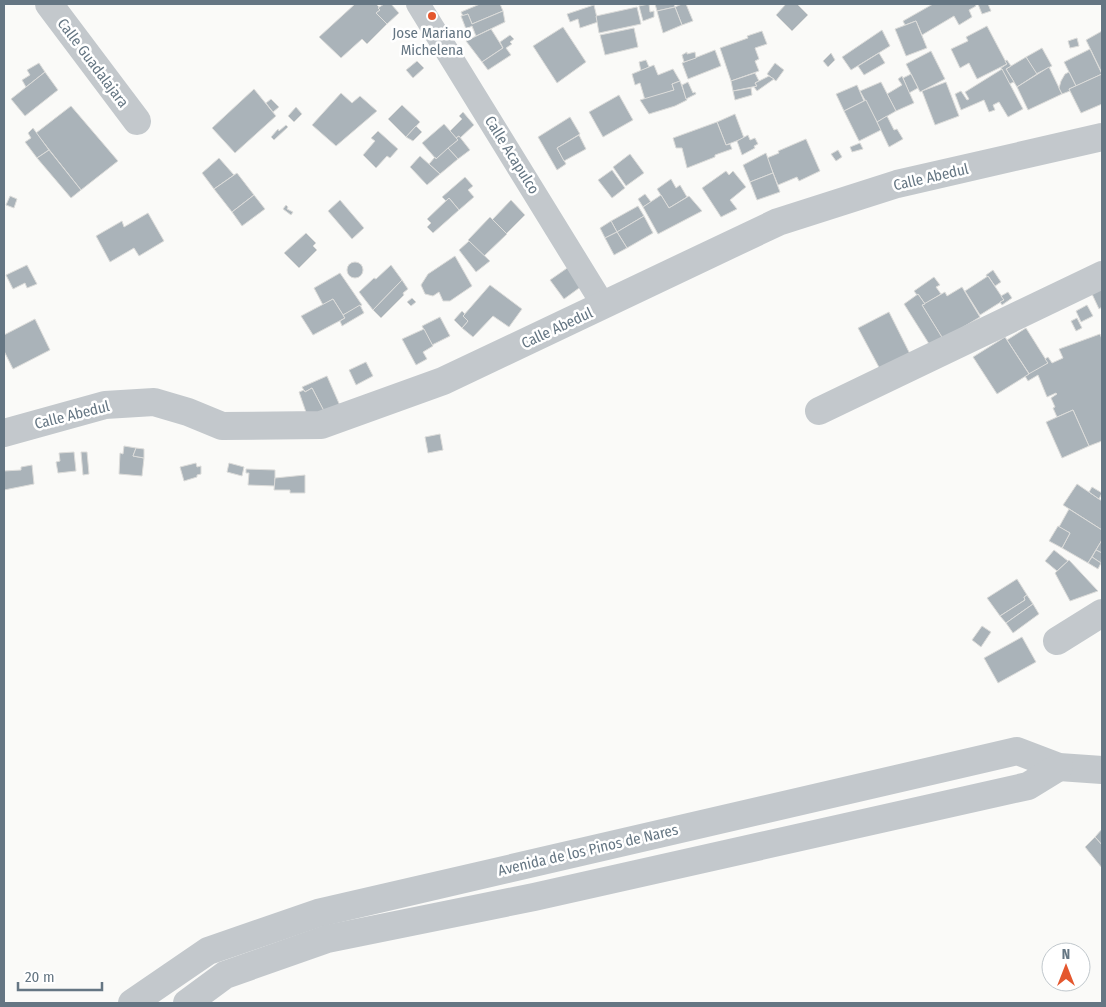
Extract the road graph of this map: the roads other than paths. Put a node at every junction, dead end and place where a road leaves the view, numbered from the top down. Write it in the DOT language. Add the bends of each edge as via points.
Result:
graph roads {
  1 [pos="49,4"];
  2 [pos="418,4"];
  3 [pos="137,121"];
  4 [pos="1102,137"];
  5 [pos="1102,275"];
  6 [pos="604,306"];
  7 [pos="819,411"];
  8 [pos="4,433"];
  9 [pos="1102,613"];
  10 [pos="1057,641"];
  11 [pos="1059,767"];
  12 [pos="1102,770"];
  13 [pos="529,863"];
  14 [pos="534,897"];
  15 [pos="318,913"];
  16 [pos="326,938"];
  17 [pos="132,1003"];
  18 [pos="186,1003"];
  1 -- 3 [label="street, Calle Guadalajara"];
  2 -- 6 [label="street, Calle Acapulco"];
  4 -- 6 [label="street, Calle Abedul" via="897,184 778,222"];
  5 -- 7 [label="street"];
  6 -- 8 [label="street, Calle Abedul" via="442,381 321,425 222,426 154,402 105,405"];
  9 -- 10 [label="street"];
  11 -- 12 [label="street, Avenida de los Pinos de Nares"];
  11 -- 13 [label="street, Avenida de los Pinos de Nares" via="1017,751"];
  11 -- 14 [label="street" via="1028,786"];
  13 -- 14 [label="street"];
  13 -- 15 [label="street, Avenida de los Pinos de Nares"];
  14 -- 16 [label="street"];
  15 -- 16 [label="street"];
  15 -- 17 [label="street, Avenida de los Pinos de Nares" via="208,951"];
  16 -- 18 [label="street" via="226,975"];
}
